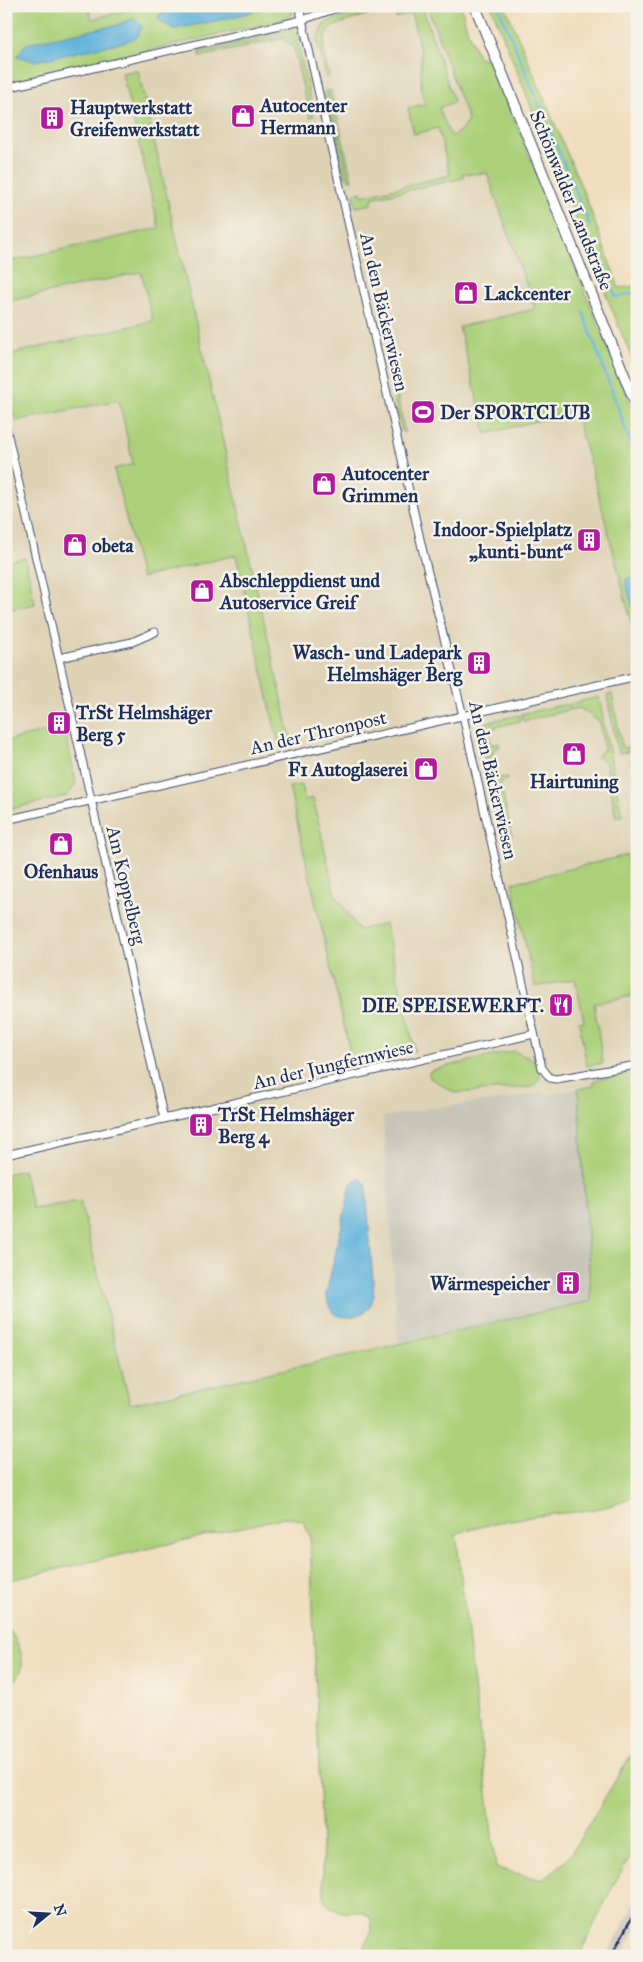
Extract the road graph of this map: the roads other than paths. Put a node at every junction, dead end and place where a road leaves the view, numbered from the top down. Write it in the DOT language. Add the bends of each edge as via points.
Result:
graph roads {
  1 [pos="299,6"];
  2 [pos="343,6"];
  3 [pos="474,6"];
  4 [pos="302,20"];
  5 [pos="6,88"];
  6 [pos="637,407"];
  7 [pos="6,427"];
  8 [pos="155,632"];
  9 [pos="59,658"];
  10 [pos="637,676"];
  11 [pos="463,716"];
  12 [pos="91,802"];
  13 [pos="6,820"];
  14 [pos="534,1034"];
  15 [pos="637,1065"];
  16 [pos="164,1119"];
  17 [pos="6,1155"];
  1 -- 4 [label="street, An den Bäckerwiesen"];
  2 -- 4 [label="street"];
  3 -- 6 [label="main road, Schönwalder Landstraße"];
  4 -- 5 [label="street"];
  4 -- 11 [label="street, An den Bäckerwiesen"];
  7 -- 9 [label="street, Am Koppelberg"];
  8 -- 9 [label="street" via="132,642"];
  9 -- 12 [label="street, Am Koppelberg"];
  10 -- 11 [label="street, An der Thronpost"];
  11 -- 12 [label="street, An der Thronpost"];
  11 -- 14 [label="street, An den Bäckerwiesen"];
  12 -- 13 [label="street, An der Thronpost"];
  12 -- 16 [label="street, Am Koppelberg"];
  14 -- 15 [label="street" via="542,1068 550,1078 563,1079"];
  14 -- 16 [label="street, An der Jungfernwiese"];
  16 -- 17 [label="street, An der Jungfernwiese"];
}
